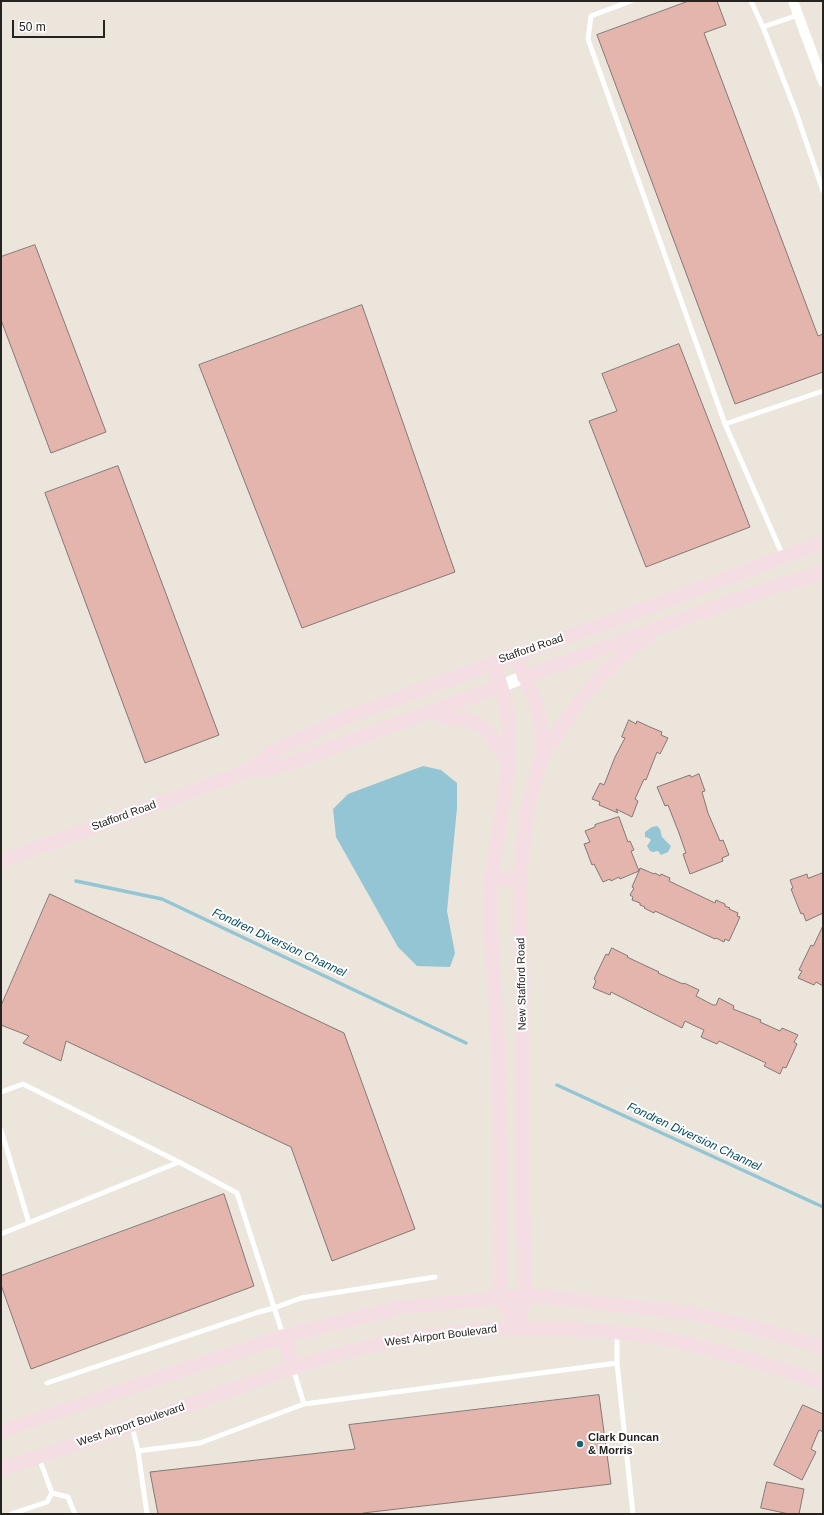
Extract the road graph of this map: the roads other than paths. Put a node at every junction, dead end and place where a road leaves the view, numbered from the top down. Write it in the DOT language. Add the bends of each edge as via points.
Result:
graph roads {
  1 [pos="631,1"];
  2 [pos="751,1"];
  3 [pos="793,1"];
  4 [pos="798,15"];
  5 [pos="763,27"];
  6 [pos="823,82"];
  7 [pos="823,192"];
  8 [pos="823,391"];
  9 [pos="725,424"];
  10 [pos="823,542"];
  11 [pos="783,556"];
  12 [pos="823,572"];
  13 [pos="668,624"];
  14 [pos="515,655"];
  15 [pos="494,662"];
  16 [pos="524,677"];
  17 [pos="501,686"];
  18 [pos="430,712"];
  19 [pos="540,759"];
  20 [pos="509,763"];
  21 [pos="247,771"];
  22 [pos="1,861"];
  23 [pos="520,879"];
  24 [pos="491,880"];
  25 [pos="1,1092"];
  26 [pos="1,1130"];
  27 [pos="179,1162"];
  28 [pos="29,1223"];
  29 [pos="1,1234"];
  30 [pos="435,1278"];
  31 [pos="525,1297"];
  32 [pos="501,1298"];
  33 [pos="274,1308"];
  34 [pos="516,1328"];
  35 [pos="617,1333"];
  36 [pos="284,1336"];
  37 [pos="823,1347"];
  38 [pos="617,1363"];
  39 [pos="293,1368"];
  40 [pos="47,1383"];
  41 [pos="823,1383"];
  42 [pos="304,1404"];
  43 [pos="132,1425"];
  44 [pos="1,1431"];
  45 [pos="138,1451"];
  46 [pos="39,1457"];
  47 [pos="1,1470"];
  48 [pos="52,1493"];
  49 [pos="11,1514"];
  50 [pos="75,1514"];
  51 [pos="147,1514"];
  52 [pos="633,1514"];
  1 -- 9 [label="lane" via="591,16 588,39"];
  2 -- 5 [label="lane"];
  3 -- 4 [label="street"];
  4 -- 5 [label="lane"];
  4 -- 6 [label="street"];
  5 -- 7 [label="lane"];
  8 -- 9 [label="lane"];
  9 -- 11 [label="lane"];
  10 -- 11 [label="main road, Stafford Road"];
  11 -- 14 [label="main road, Stafford Road"];
  12 -- 13 [label="main road"];
  13 -- 16 [label="main road"];
  13 -- 19 [label="main road" via="624,654 598,680 580,699"];
  14 -- 15 [label="main road, Stafford Road"];
  14 -- 16 [label="main road, New Stafford Road"];
  15 -- 17 [label="main road"];
  15 -- 21 [label="main road, Stafford Road" via="347,717 275,750"];
  16 -- 17 [label="street"];
  16 -- 19 [label="main road, New Stafford Road" via="536,702 541,725"];
  17 -- 18 [label="main road, Stafford Road"];
  17 -- 20 [label="main road" via="509,727"];
  18 -- 20 [label="main road" via="478,724 488,732"];
  18 -- 21 [label="main road, Stafford Road" via="282,766"];
  19 -- 23 [label="main road, New Stafford Road" via="527,811"];
  20 -- 24 [label="main road"];
  21 -- 22 [label="main road, Stafford Road"];
  23 -- 24 [label="main road"];
  23 -- 31 [label="main road, New Stafford Road"];
  24 -- 32 [label="main road" via="490,921 499,1060"];
  25 -- 27 [label="lane" via="22,1084"];
  26 -- 28 [label="lane"];
  27 -- 28 [label="lane"];
  27 -- 33 [label="lane" via="237,1193"];
  28 -- 29 [label="lane"];
  30 -- 33 [label="lane" via="302,1298"];
  31 -- 32 [label="main road"];
  31 -- 34 [label="main road, New Stafford Road"];
  31 -- 37 [label="main road" via="548,1297 690,1314 744,1325"];
  32 -- 34 [label="main road"];
  32 -- 36 [label="main road" via="401,1307"];
  33 -- 36 [label="lane"];
  33 -- 40 [label="lane"];
  34 -- 35 [label="main road, West Airport Boulevard" via="558,1328"];
  34 -- 39 [label="main road, West Airport Boulevard" via="473,1330 414,1338 352,1350"];
  35 -- 38 [label="lane"];
  35 -- 41 [label="main road, West Airport Boulevard" via="679,1342 748,1359"];
  36 -- 39 [label="main road"];
  36 -- 44 [label="main road"];
  38 -- 42 [label="lane"];
  38 -- 52 [label="lane"];
  39 -- 42 [label="lane"];
  39 -- 43 [label="main road, West Airport Boulevard"];
  42 -- 45 [label="lane" via="200,1443"];
  43 -- 45 [label="lane"];
  43 -- 46 [label="main road, West Airport Boulevard"];
  45 -- 51 [label="lane"];
  46 -- 47 [label="main road, West Airport Boulevard"];
  46 -- 48 [label="lane"];
  48 -- 49 [label="lane" via="47,1502"];
  48 -- 50 [label="lane" via="68,1497"];
}
